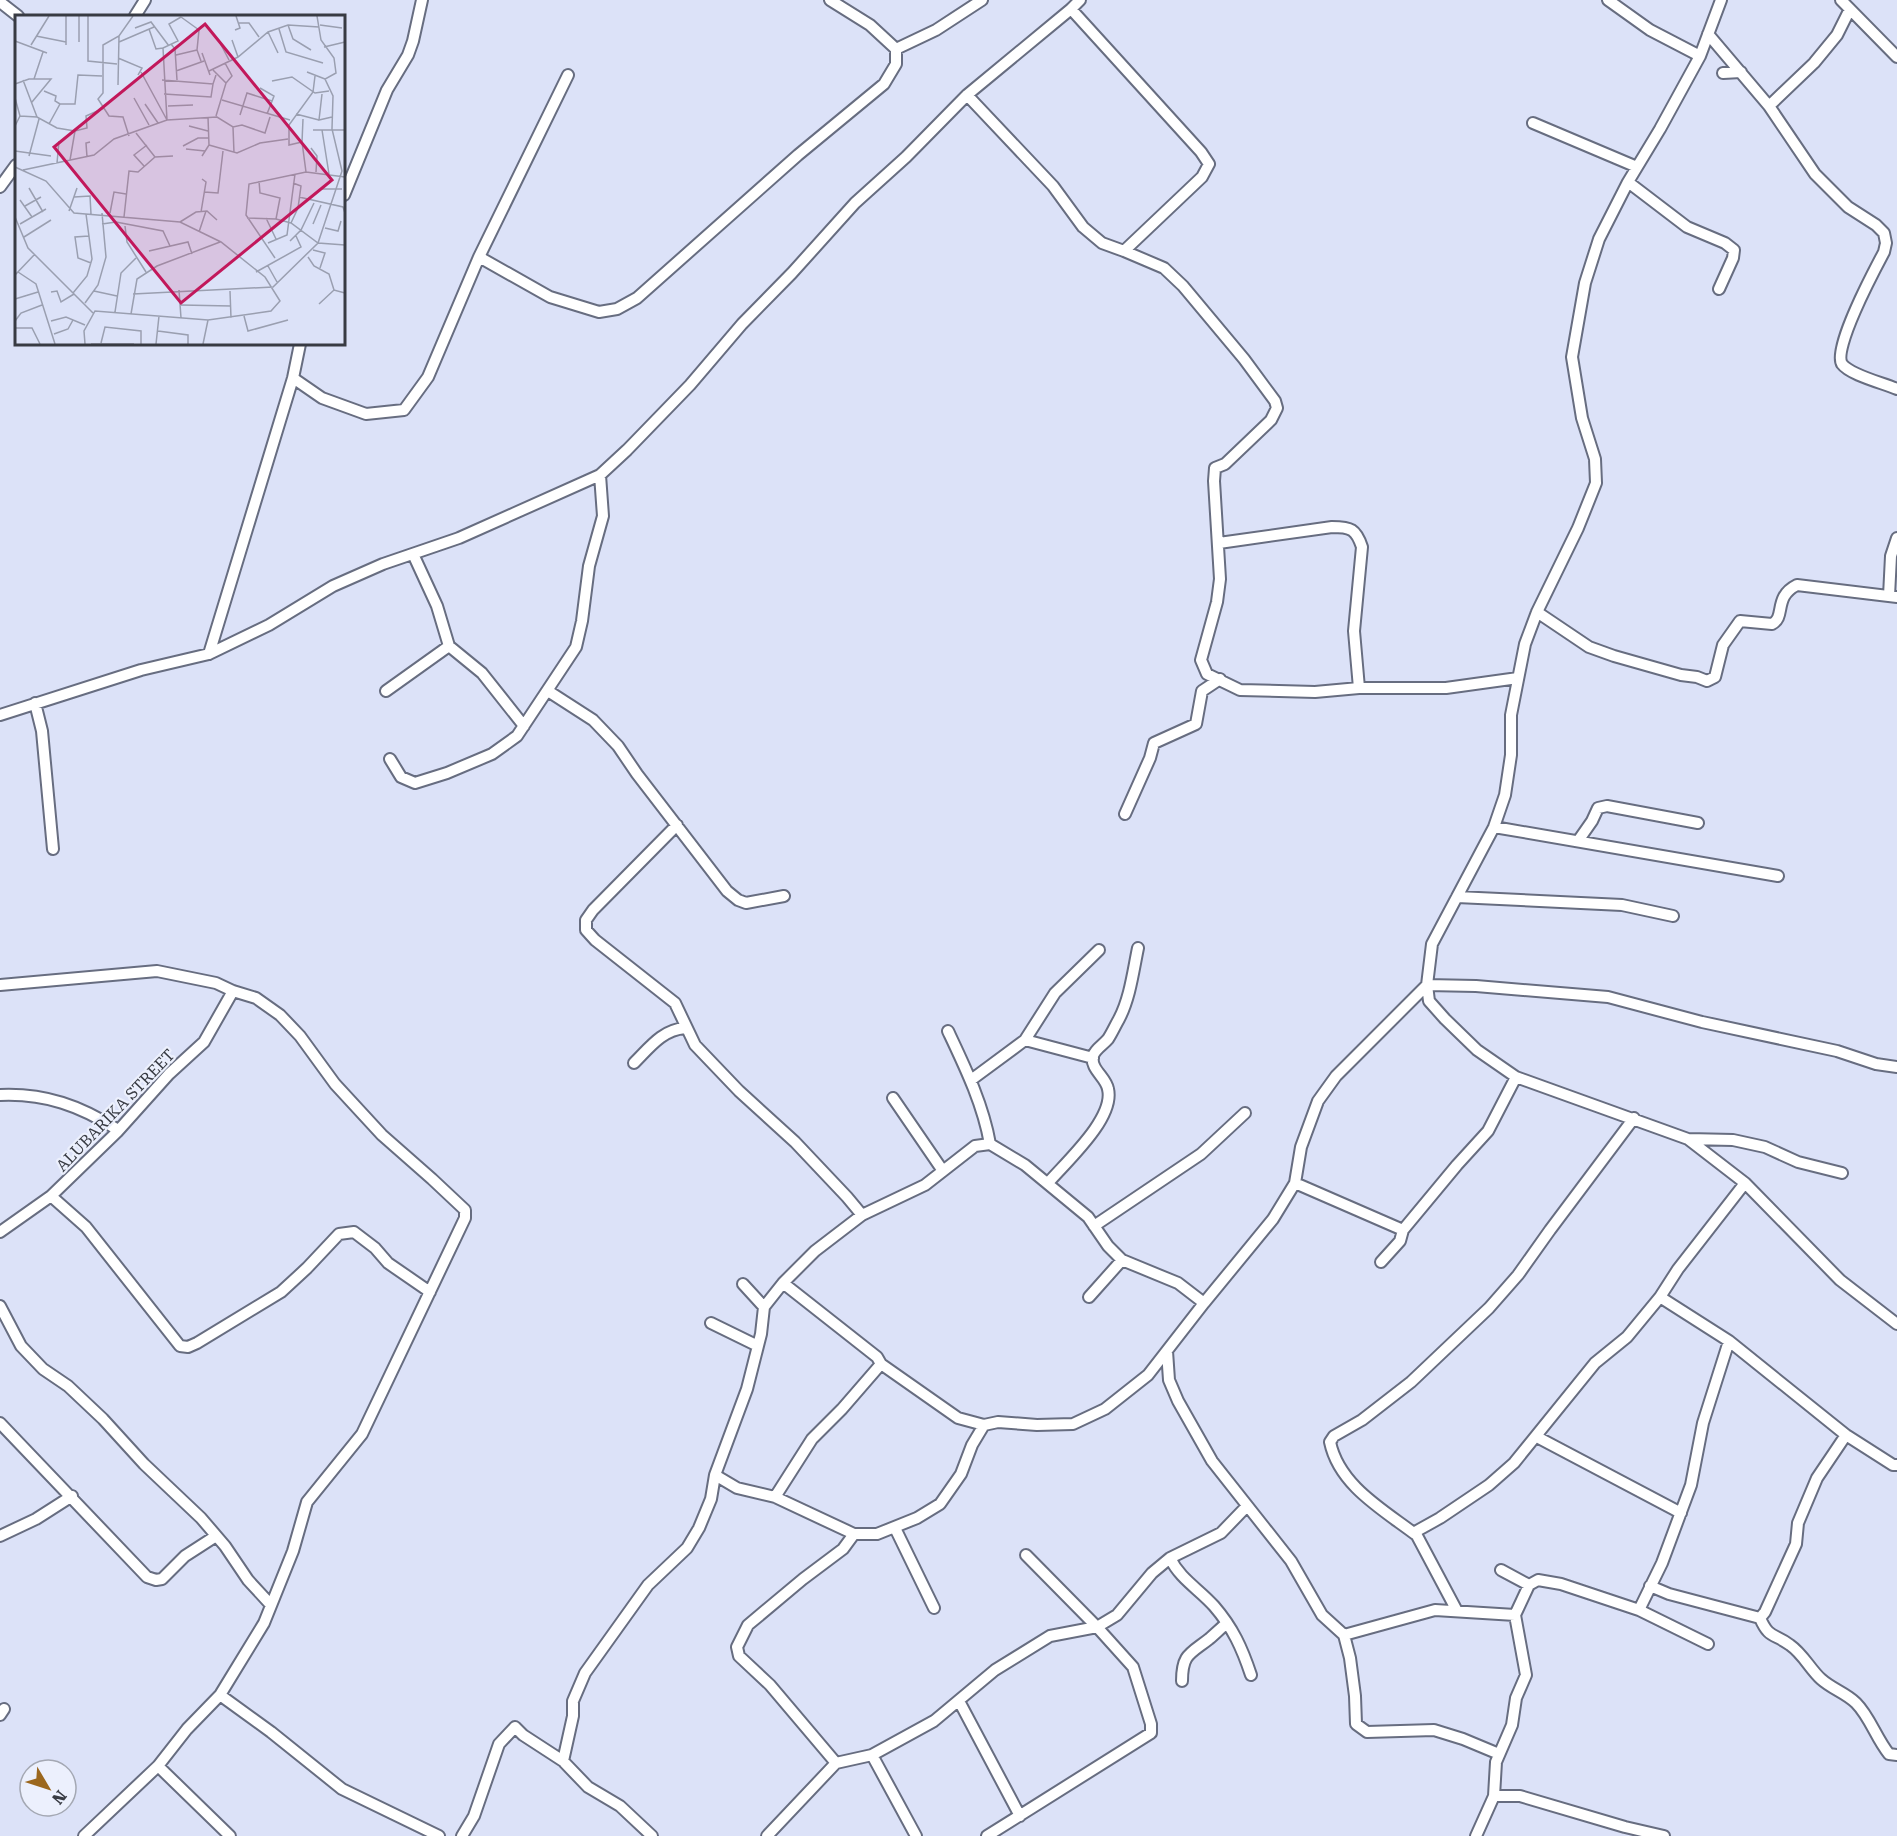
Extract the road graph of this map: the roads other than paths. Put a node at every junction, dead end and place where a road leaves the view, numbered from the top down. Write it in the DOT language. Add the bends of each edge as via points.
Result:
graph roads {
  1 [pos="145,0"];
  2 [pos="422,0"];
  3 [pos="830,0"];
  4 [pos="982,0"];
  5 [pos="1080,0"];
  6 [pos="1608,0"];
  7 [pos="1720,0"];
  8 [pos="1841,0"];
  9 [pos="0,2"];
  10 [pos="1071,9"];
  11 [pos="1850,9"];
  12 [pos="17,15"];
  13 [pos="136,15"];
  14 [pos="1708,34"];
  15 [pos="896,49"];
  16 [pos="1700,56"];
  17 [pos="1897,57"];
  18 [pos="1741,72"];
  19 [pos="1723,73"];
  20 [pos="568,75"];
  21 [pos="967,95"];
  22 [pos="1769,106"];
  23 [pos="1533,123"];
  24 [pos="1797,148"];
  25 [pos="1790,158"];
  26 [pos="15,166"];
  27 [pos="1637,167"];
  28 [pos="1628,182"];
  29 [pos="0,187"];
  30 [pos="345,193"];
  31 [pos="1892,242"];
  32 [pos="1124,251"];
  33 [pos="479,256"];
  34 [pos="1719,289"];
  35 [pos="300,345"];
  36 [pos="293,378"];
  37 [pos="1897,389"];
  38 [pos="600,475"];
  39 [pos="1897,538"];
  40 [pos="1219,543"];
  41 [pos="413,554"];
  42 [pos="1893,596"];
  43 [pos="1537,612"];
  44 [pos="449,646"];
  45 [pos="209,654"];
  46 [pos="1518,678"];
  47 [pos="1220,679"];
  48 [pos="1359,688"];
  49 [pos="386,691"];
  50 [pos="548,691"];
  51 [pos="35,703"];
  52 [pos="0,715"];
  53 [pos="524,726"];
  54 [pos="390,759"];
  55 [pos="1125,814"];
  56 [pos="1698,823"];
  57 [pos="677,825"];
  58 [pos="1494,826"];
  59 [pos="1578,841"];
  60 [pos="53,849"];
  61 [pos="1778,876"];
  62 [pos="784,896"];
  63 [pos="1457,897"];
  64 [pos="1673,916"];
  65 [pos="1138,948"];
  66 [pos="1099,950"];
  67 [pos="0,985"];
  68 [pos="1427,985"];
  69 [pos="233,991"];
  70 [pos="686,1028"];
  71 [pos="948,1031"];
  72 [pos="1026,1040"];
  73 [pos="1093,1058"];
  74 [pos="634,1063"];
  75 [pos="1897,1067"];
  76 [pos="1516,1077"];
  77 [pos="971,1080"];
  78 [pos="0,1095"];
  79 [pos="893,1098"];
  80 [pos="1245,1113"];
  81 [pos="1634,1118"];
  82 [pos="118,1130"];
  83 [pos="1688,1139"];
  84 [pos="990,1144"];
  85 [pos="942,1171"];
  86 [pos="1842,1173"];
  87 [pos="1048,1183"];
  88 [pos="1295,1183"];
  89 [pos="1745,1183"];
  90 [pos="51,1196"];
  91 [pos="862,1215"];
  92 [pos="1094,1226"];
  93 [pos="1403,1230"];
  94 [pos="0,1232"];
  95 [pos="1122,1260"];
  96 [pos="1381,1262"];
  97 [pos="783,1283"];
  98 [pos="743,1284"];
  99 [pos="430,1292"];
  100 [pos="1089,1297"];
  101 [pos="1660,1297"];
  102 [pos="1204,1303"];
  103 [pos="0,1306"];
  104 [pos="764,1307"];
  105 [pos="711,1323"];
  106 [pos="1897,1324"];
  107 [pos="1729,1341"];
  108 [pos="758,1346"];
  109 [pos="1167,1351"];
  110 [pos="881,1364"];
  111 [pos="0,1423"];
  112 [pos="984,1425"];
  113 [pos="1846,1435"];
  114 [pos="1537,1437"];
  115 [pos="1897,1466"];
  116 [pos="715,1475"];
  117 [pos="72,1496"];
  118 [pos="775,1497"];
  119 [pos="1247,1506"];
  120 [pos="1681,1513"];
  121 [pos="895,1528"];
  122 [pos="854,1534"];
  123 [pos="1415,1534"];
  124 [pos="0,1536"];
  125 [pos="216,1536"];
  126 [pos="1026,1555"];
  127 [pos="1170,1558"];
  128 [pos="1501,1570"];
  129 [pos="1529,1585"];
  130 [pos="1650,1586"];
  131 [pos="271,1605"];
  132 [pos="934,1608"];
  133 [pos="1640,1610"];
  134 [pos="1457,1611"];
  135 [pos="1515,1615"];
  136 [pos="1760,1618"];
  137 [pos="1227,1623"];
  138 [pos="1097,1627"];
  139 [pos="1344,1635"];
  140 [pos="1708,1644"];
  141 [pos="1251,1675"];
  142 [pos="1182,1681"];
  143 [pos="220,1695"];
  144 [pos="959,1701"];
  145 [pos="1499,1754"];
  146 [pos="872,1755"];
  147 [pos="1897,1755"];
  148 [pos="562,1761"];
  149 [pos="836,1762"];
  150 [pos="158,1766"];
  151 [pos="1494,1796"];
  152 [pos="1020,1816"];
  153 [pos="84,1836"];
  154 [pos="230,1836"];
  155 [pos="439,1836"];
  156 [pos="462,1836"];
  157 [pos="652,1836"];
  158 [pos="767,1836"];
  159 [pos="916,1836"];
  160 [pos="987,1836"];
  161 [pos="1476,1836"];
  162 [pos="1664,1836"];
  1 -- 13 [label="street"];
  2 -- 30 [label="street" via="410,48 387,90"];
  3 -- 15 [label="street"];
  4 -- 15 [label="street" via="936,30"];
  5 -- 10 [label="street"];
  6 -- 16 [label="street" via="1650,30"];
  7 -- 14 [label="street"];
  8 -- 11 [label="street"];
  9 -- 12 [label="street"];
  10 -- 21 [label="street"];
  10 -- 32 [label="street" via="1209,164 1202,177"];
  11 -- 17 [label="street"];
  11 -- 22 [label="street" via="1837,35 1815,63"];
  14 -- 16 [label="street"];
  14 -- 18 [label="street"];
  15 -- 33 [label="street" via="896,64 885,84 781,170 638,298 617,309 599,312 550,297"];
  16 -- 27 [label="street"];
  18 -- 19 [label="street"];
  18 -- 22 [label="street"];
  20 -- 33 [label="street"];
  21 -- 32 [label="street" via="1053,186 1083,227 1102,243"];
  21 -- 38 [label="street" via="855,203 741,324 690,385"];
  22 -- 24 [label="street"];
  23 -- 27 [label="street"];
  24 -- 25 [label="street"];
  24 -- 31 [label="street" via="1815,174 1848,207"];
  26 -- 29 [label="street"];
  27 -- 28 [label="street"];
  28 -- 34 [label="street" via="1688,227 1734,250"];
  28 -- 43 [label="street" via="1599,239 1585,283 1572,357 1596,483"];
  31 -- 37 [label="street" via="1839,353 1841,363 1849,370"];
  32 -- 40 [label="street" via="1164,268 1244,359 1275,401 1277,408 1270,420 1225,464 1215,468"];
  33 -- 36 [label="street" via="428,377 404,410 366,414 322,398"];
  35 -- 36 [label="street"];
  36 -- 45 [label="street"];
  38 -- 41 [label="street" via="459,538"];
  38 -- 50 [label="street" via="603,516 589,566 576,647"];
  39 -- 42 [label="street" via="1891,556"];
  40 -- 47 [label="street" via="1217,602 1201,660 1207,674"];
  40 -- 48 [label="street" via="1332,527 1348,527 1358,535 1362,547 1354,631"];
  41 -- 44 [label="street" via="437,606"];
  41 -- 45 [label="street" via="333,586 269,625"];
  42 -- 43 [label="street" via="1797,585 1782,598 1776,622 1740,621 1724,645 1715,677 1707,681 1589,647"];
  43 -- 46 [label="street"];
  44 -- 49 [label="street"];
  44 -- 53 [label="street" via="482,673"];
  45 -- 51 [label="street" via="141,670"];
  46 -- 48 [label="street" via="1446,688"];
  46 -- 58 [label="street" via="1505,795"];
  47 -- 48 [label="street" via="1240,690 1315,692"];
  47 -- 55 [label="street" via="1202,691 1196,724 1154,743"];
  50 -- 53 [label="street"];
  50 -- 57 [label="street" via="593,720"];
  51 -- 52 [label="street"];
  51 -- 60 [label="street" via="42,730"];
  53 -- 54 [label="street" via="492,754 415,783 401,777"];
  56 -- 59 [label="street" via="1607,806 1598,808"];
  57 -- 62 [label="street" via="738,900 746,903"];
  57 -- 70 [label="street" via="593,910 586,920 586,930 675,1003"];
  58 -- 59 [label="street"];
  58 -- 63 [label="street"];
  59 -- 61 [label="street"];
  63 -- 64 [label="street" via="1622,905"];
  63 -- 68 [label="street" via="1432,944"];
  65 -- 73 [label="street" via="1122,1013"];
  66 -- 72 [label="street" via="1055,993"];
  67 -- 69 [label="street" via="157,971 216,983"];
  68 -- 75 [label="street" via="1608,997"];
  68 -- 76 [label="street" via="1429,1001 1445,1019 1477,1050"];
  68 -- 88 [label="street" via="1336,1076 1318,1101 1301,1147"];
  69 -- 82 [label="street, ALUBARIKA STREET" via="204,1042"];
  69 -- 99 [label="street" via="256,998 280,1015 360,1112 465,1210 465,1218"];
  70 -- 74 [label="street" via="666,1033"];
  70 -- 91 [label="street" via="715,1067 778,1126"];
  71 -- 77 [label="street"];
  72 -- 73 [label="street"];
  72 -- 77 [label="street"];
  73 -- 87 [label="street" via="1108,1086 1106,1111"];
  76 -- 81 [label="street"];
  76 -- 93 [label="street" via="1488,1131"];
  77 -- 84 [label="street"];
  78 -- 82 [label="street" via="49,1098 93,1113"];
  79 -- 85 [label="street"];
  80 -- 92 [label="street" via="1201,1154"];
  81 -- 83 [label="street"];
  81 -- 123 [label="street" via="1518,1275 1489,1308 1411,1382 1330,1442 1343,1475"];
  82 -- 90 [label="street, ALUBARIKA STREET"];
  83 -- 86 [label="street" via="1733,1140 1765,1147 1798,1162"];
  83 -- 89 [label="street"];
  84 -- 85 [label="street" via="975,1146"];
  84 -- 87 [label="street"];
  85 -- 91 [label="street" via="925,1185"];
  87 -- 92 [label="street"];
  88 -- 93 [label="street"];
  88 -- 102 [label="street" via="1274,1220"];
  89 -- 101 [label="street"];
  89 -- 106 [label="street" via="1840,1280"];
  90 -- 94 [label="street, ALUBARIKA STREET"];
  90 -- 99 [label="street" via="86,1227 180,1346 197,1343 281,1292 339,1234 354,1232 388,1263"];
  91 -- 97 [label="street" via="815,1251"];
  92 -- 95 [label="street"];
  93 -- 96 [label="street" via="1400,1241"];
  95 -- 100 [label="street"];
  95 -- 102 [label="street" via="1178,1283"];
  97 -- 104 [label="street"];
  97 -- 110 [label="street"];
  98 -- 104 [label="street"];
  99 -- 131 [label="street" via="362,1434 308,1502"];
  101 -- 107 [label="street"];
  101 -- 114 [label="street" via="1627,1337 1595,1363"];
  102 -- 109 [label="street"];
  103 -- 125 [label="street" via="28,1354 103,1419"];
  104 -- 108 [label="street"];
  105 -- 108 [label="street"];
  107 -- 113 [label="street"];
  107 -- 120 [label="street" via="1703,1423 1691,1485"];
  108 -- 116 [label="street" via="747,1389"];
  109 -- 112 [label="street" via="1148,1375 1106,1409 1073,1424"];
  109 -- 119 [label="street" via="1169,1380 1178,1401 1212,1461"];
  110 -- 112 [label="street" via="958,1418"];
  110 -- 118 [label="street" via="812,1439"];
  111 -- 117 [label="street"];
  112 -- 121 [label="street" via="961,1474 940,1504"];
  113 -- 115 [label="street"];
  113 -- 136 [label="street" via="1817,1478 1798,1523 1796,1544"];
  114 -- 120 [label="street"];
  114 -- 123 [label="street" via="1489,1485"];
  116 -- 118 [label="street" via="737,1488"];
  116 -- 148 [label="street" via="711,1499 687,1548 648,1585 585,1673 573,1701"];
  117 -- 124 [label="street"];
  117 -- 125 [label="street" via="147,1577 156,1580"];
  118 -- 122 [label="street"];
  119 -- 127 [label="street" via="1221,1533"];
  119 -- 139 [label="street" via="1291,1561 1322,1615"];
  120 -- 130 [label="street"];
  121 -- 122 [label="street" via="877,1534"];
  121 -- 132 [label="street"];
  122 -- 149 [label="street" via="843,1549 748,1625 737,1647 739,1656 770,1685"];
  123 -- 134 [label="street"];
  125 -- 131 [label="street"];
  126 -- 138 [label="street"];
  127 -- 137 [label="street" via="1176,1570"];
  127 -- 138 [label="street" via="1117,1615"];
  128 -- 129 [label="street"];
  129 -- 133 [label="street" via="1546,1580"];
  129 -- 135 [label="street"];
  130 -- 133 [label="street"];
  130 -- 136 [label="street"];
  131 -- 143 [label="street"];
  133 -- 140 [label="street"];
  134 -- 135 [label="street"];
  134 -- 139 [label="street" via="1435,1610"];
  135 -- 145 [label="street" via="1526,1675"];
  136 -- 147 [label="street" via="1766,1631 1790,1645 1821,1679 1864,1711 1880,1743 1889,1754"];
  137 -- 141 [label="street" via="1240,1643"];
  137 -- 142 [label="street" via="1192,1650 1182,1665"];
  138 -- 144 [label="street" via="1050,1636 995,1670"];
  138 -- 152 [label="street" via="1133,1667 1151,1733"];
  139 -- 145 [label="street" via="1356,1724 1367,1732 1434,1730"];
  143 -- 150 [label="street"];
  143 -- 155 [label="street" via="342,1789"];
  144 -- 146 [label="street" via="934,1721"];
  144 -- 152 [label="street"];
  145 -- 151 [label="street"];
  146 -- 149 [label="street"];
  146 -- 159 [label="street"];
  148 -- 156 [label="street" via="515,1727 499,1744 474,1816"];
  148 -- 157 [label="street" via="588,1787 620,1806"];
  149 -- 158 [label="street"];
  150 -- 153 [label="street"];
  150 -- 154 [label="street"];
  151 -- 161 [label="street"];
  151 -- 162 [label="street" via="1520,1796"];
  152 -- 160 [label="street"];
}
